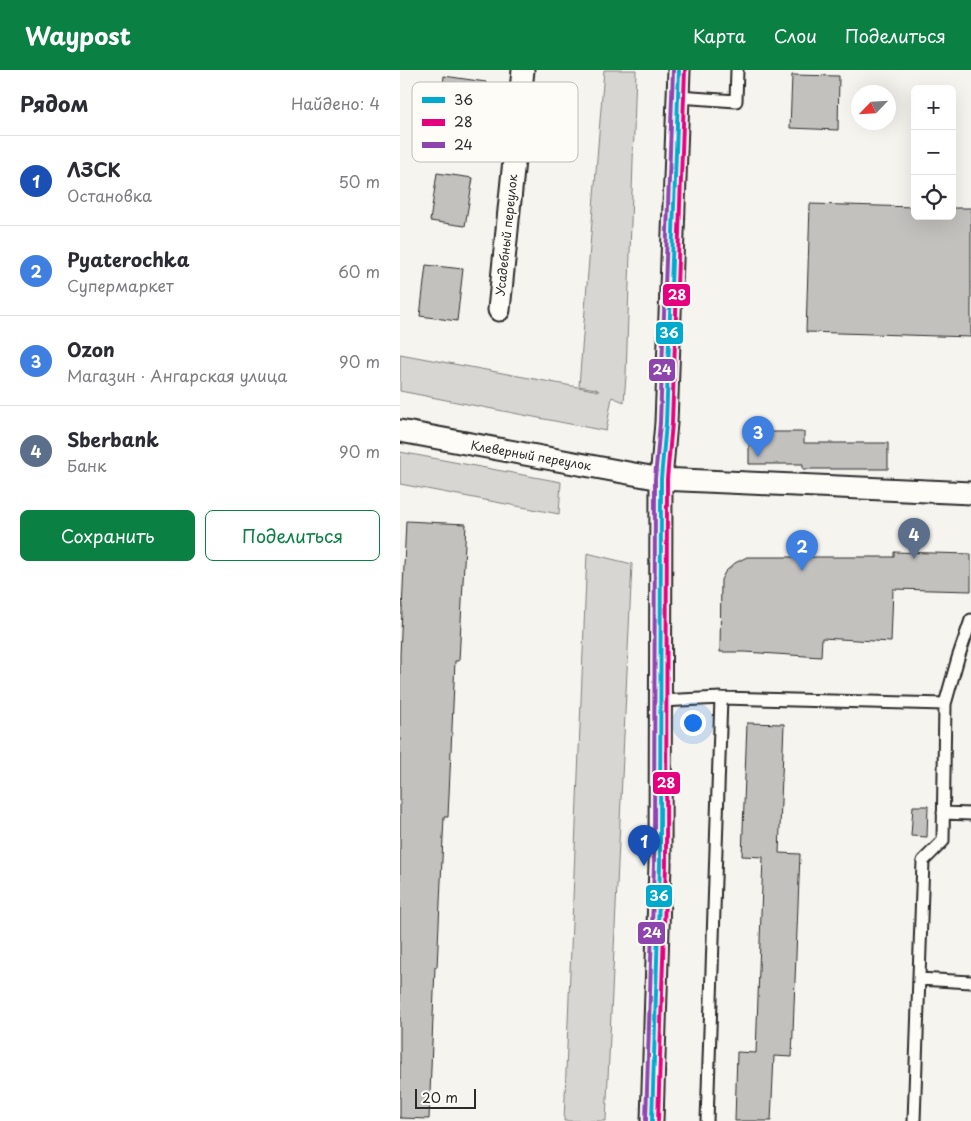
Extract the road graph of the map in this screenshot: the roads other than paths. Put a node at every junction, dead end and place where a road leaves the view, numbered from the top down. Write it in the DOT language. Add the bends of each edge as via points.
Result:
graph roads {
  1 [pos="679,70"];
  2 [pos="737,70"];
  3 [pos="678,97"];
  4 [pos="513,162"];
  5 [pos="499,310"];
  6 [pos="400,431"];
  7 [pos="661,479"];
  8 [pos="971,493"];
  9 [pos="971,620"];
  10 [pos="721,698"];
  11 [pos="661,702"];
  12 [pos="945,704"];
  13 [pos="943,813"];
  14 [pos="971,814"];
  15 [pos="919,980"];
  16 [pos="971,982"];
  17 [pos="652,1121"];
  18 [pos="708,1121"];
  19 [pos="914,1121"];
  1 -- 3 [label="street"];
  2 -- 3 [label="lane" via="736,101"];
  3 -- 7 [label="street" via="666,423"];
  4 -- 5 [label="street, Усадебный переулок"];
  6 -- 7 [label="street, Клеверный переулок"];
  7 -- 8 [label="street, Клеверный переулок"];
  7 -- 11 [label="street"];
  9 -- 12 [label="lane"];
  10 -- 11 [label="lane"];
  10 -- 12 [label="lane"];
  10 -- 18 [label="lane"];
  11 -- 17 [label="street"];
  12 -- 13 [label="lane"];
  13 -- 14 [label="lane"];
  13 -- 15 [label="lane" via="942,841 923,861"];
  15 -- 16 [label="lane"];
  15 -- 19 [label="lane"];
}
